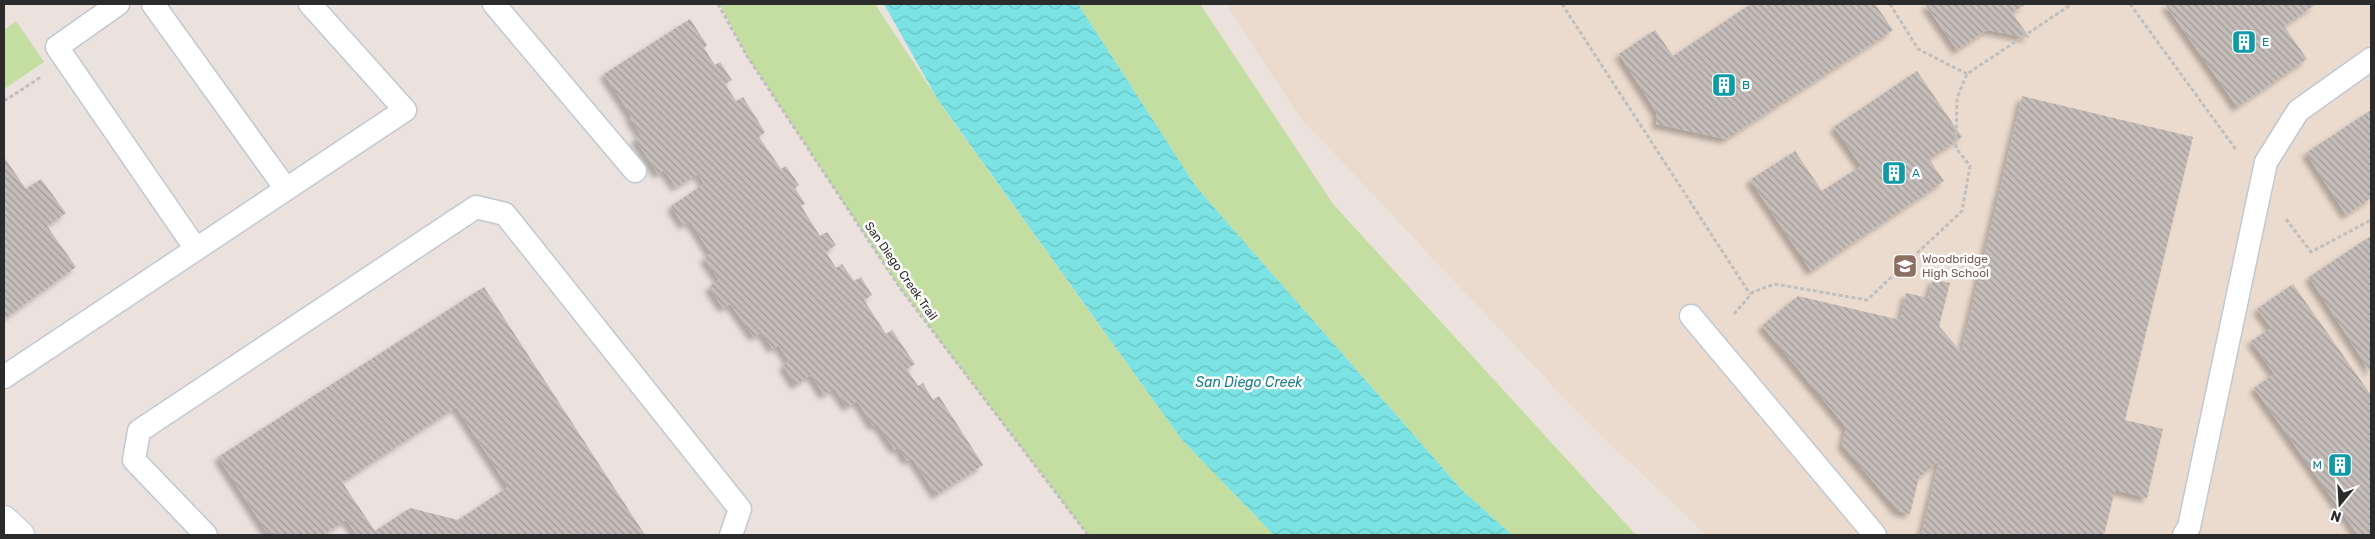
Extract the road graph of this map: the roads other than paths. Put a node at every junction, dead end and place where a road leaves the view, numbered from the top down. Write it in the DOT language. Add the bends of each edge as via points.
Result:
graph roads {
  1 [pos="118,4"];
  2 [pos="153,4"];
  3 [pos="310,4"];
  4 [pos="494,4"];
  5 [pos="2371,59"];
  6 [pos="635,171"];
  7 [pos="286,189"];
  8 [pos="196,249"];
  9 [pos="1691,316"];
  10 [pos="4,377"];
  11 [pos="4,520"];
  12 [pos="20,535"];
  13 [pos="206,535"];
  14 [pos="731,535"];
  15 [pos="1875,535"];
  16 [pos="2184,535"];
  1 -- 8 [label="lane" via="57,47"];
  2 -- 7 [label="lane"];
  3 -- 7 [label="lane" via="404,110"];
  4 -- 6 [label="lane"];
  5 -- 16 [label="lane" via="2298,111 2266,162 2189,528"];
  7 -- 8 [label="lane"];
  8 -- 10 [label="lane"];
  9 -- 15 [label="lane"];
  11 -- 12 [label="main road"];
  13 -- 14 [label="lane" via="134,460 139,431 476,207 505,214 740,509"];
}
